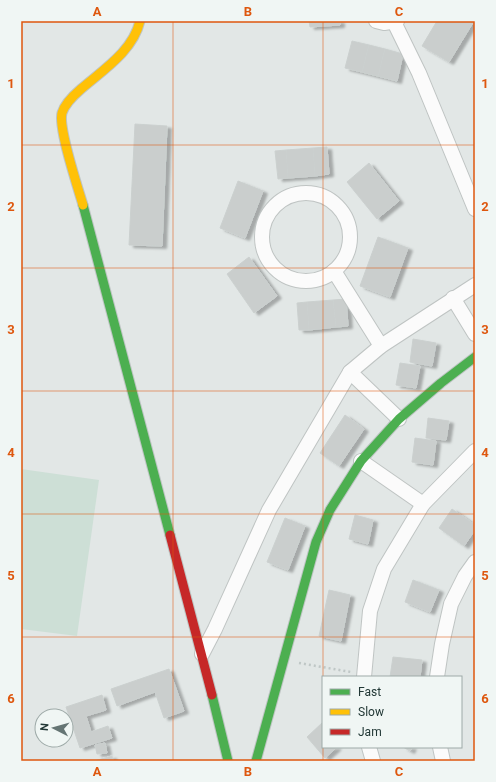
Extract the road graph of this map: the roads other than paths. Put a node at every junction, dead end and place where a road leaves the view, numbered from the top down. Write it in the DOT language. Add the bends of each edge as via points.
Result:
graph roads {
  1 [pos="140,21"];
  2 [pos="376,21"];
  3 [pos="395,22"];
  4 [pos="475,209"];
  5 [pos="334,272"];
  6 [pos="475,285"];
  7 [pos="453,298"];
  8 [pos="475,334"];
  9 [pos="381,346"];
  10 [pos="475,357"];
  11 [pos="350,372"];
  12 [pos="399,419"];
  13 [pos="475,452"];
  14 [pos="361,461"];
  15 [pos="423,504"];
  16 [pos="475,562"];
  17 [pos="202,654"];
  18 [pos="364,676"];
  19 [pos="437,676"];
  20 [pos="369,748"];
  21 [pos="440,748"];
  22 [pos="228,761"];
  23 [pos="256,761"];
  24 [pos="373,761"];
  25 [pos="443,761"];
  1 -- 17 [label="street" via="127,48 71,98 62,113 63,132"];
  2 -- 3 [label="street"];
  3 -- 4 [label="street" via="419,73"];
  5 -- 5 [label="street" via="345,258 350,241 348,224 340,208 327,197 310,192 293,194 278,202 266,215 261,232 263,249 271,265 284,276 301,281 318,280"];
  5 -- 9 [label="street"];
  6 -- 7 [label="street"];
  7 -- 8 [label="street"];
  7 -- 9 [label="street"];
  9 -- 11 [label="street"];
  10 -- 12 [label="street"];
  11 -- 12 [label="street"];
  11 -- 17 [label="street" via="269,510"];
  12 -- 14 [label="street"];
  13 -- 15 [label="street"];
  14 -- 15 [label="street"];
  14 -- 23 [label="street" via="330,510 316,542"];
  15 -- 18 [label="street" via="384,569 377,587 370,611"];
  16 -- 19 [label="street" via="451,604"];
  17 -- 22 [label="street"];
  20 -- 24 [label="street"];
  21 -- 25 [label="street"];
}
